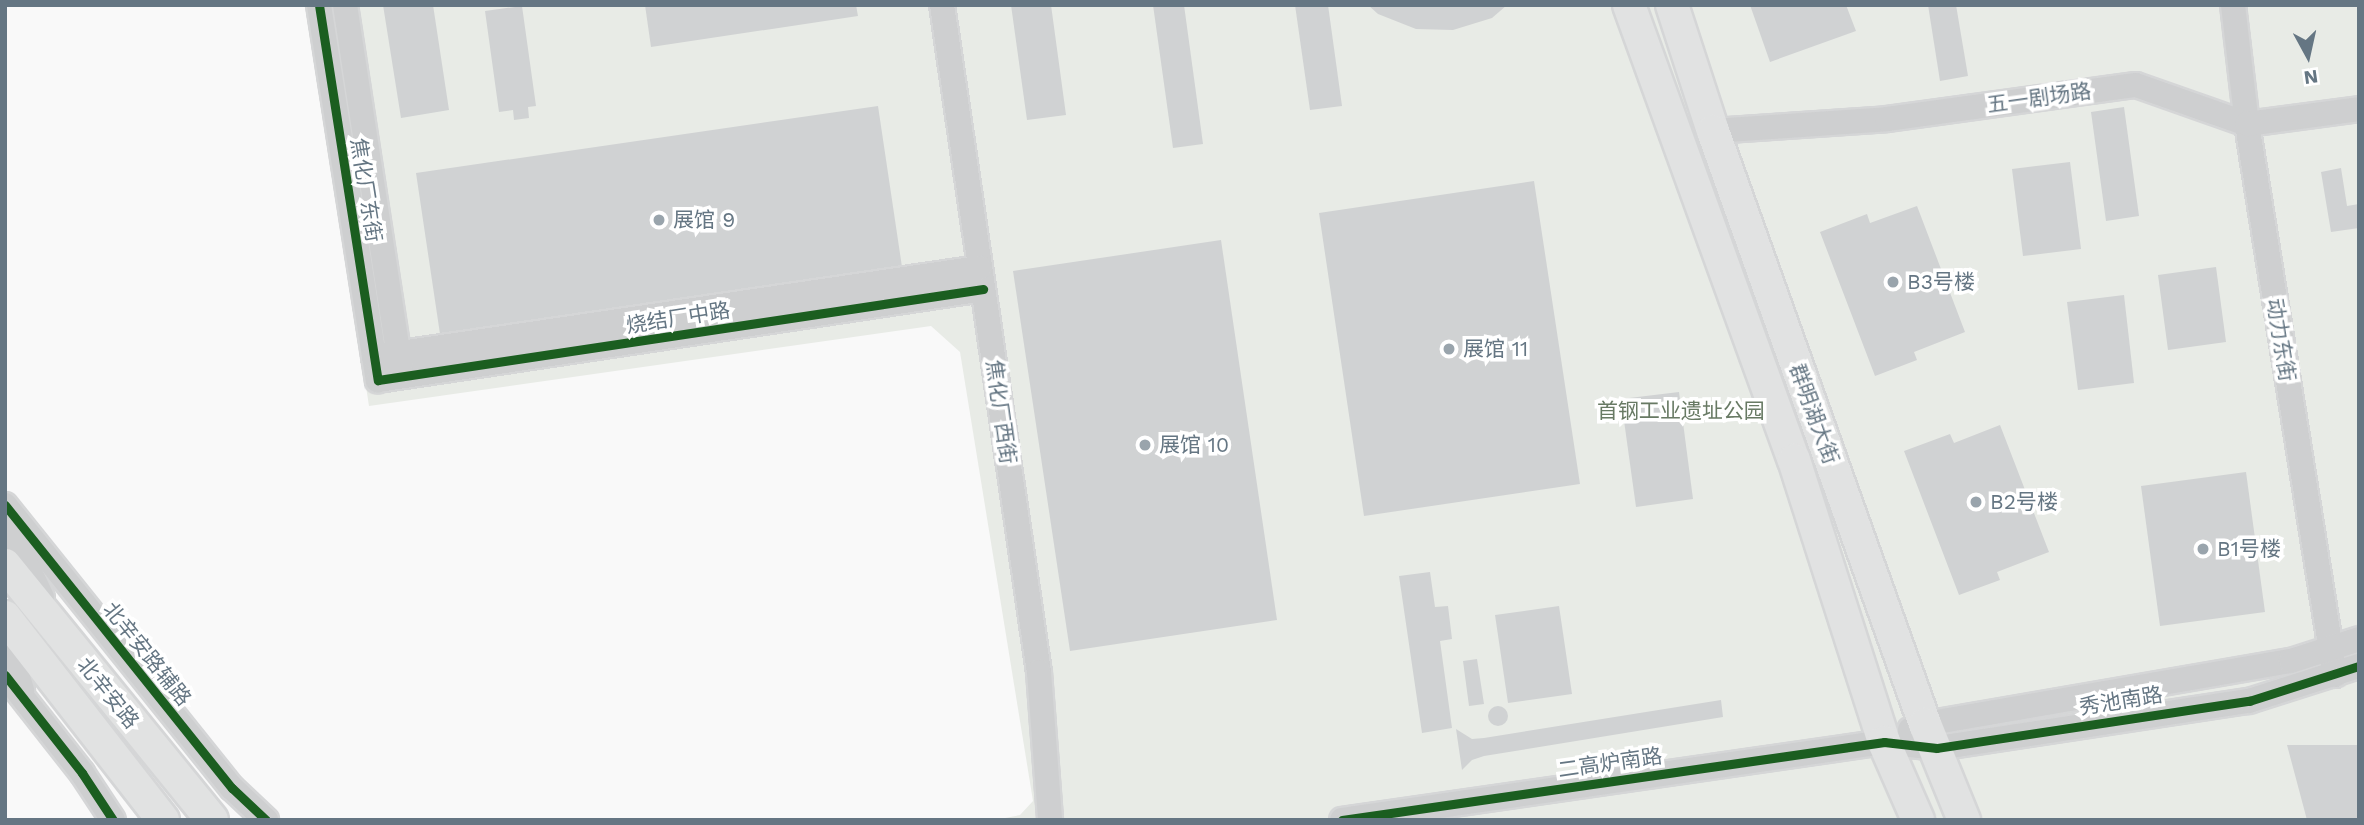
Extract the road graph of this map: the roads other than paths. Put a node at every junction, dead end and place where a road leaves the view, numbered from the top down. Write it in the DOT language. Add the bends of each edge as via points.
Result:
graph roads {
  1 [pos="319,5"];
  2 [pos="345,5"];
  3 [pos="942,5"];
  4 [pos="1629,5"];
  5 [pos="1672,5"];
  6 [pos="2232,5"];
  7 [pos="2359,109"];
  8 [pos="2247,124"];
  9 [pos="1713,131"];
  10 [pos="981,279"];
  11 [pos="388,367"];
  12 [pos="5,505"];
  13 [pos="5,520"];
  14 [pos="5,565"];
  15 [pos="5,617"];
  16 [pos="58,632"];
  17 [pos="5,634"];
  18 [pos="2359,639"];
  19 [pos="2329,646"];
  20 [pos="2359,666"];
  21 [pos="5,675"];
  22 [pos="2335,675"];
  23 [pos="25,700"];
  24 [pos="1931,736"];
  25 [pos="1884,742"];
  26 [pos="113,820"];
  27 [pos="163,820"];
  28 [pos="212,820"];
  29 [pos="265,820"];
  30 [pos="1050,820"];
  31 [pos="1342,820"];
  32 [pos="1918,820"];
  33 [pos="1964,820"];
  1 -- 11 [label="street, 焦化厂东街"];
  2 -- 11 [label="street, 焦化厂东街"];
  3 -- 10 [label="street, 焦化厂西街"];
  4 -- 25 [label="main road, 群明湖大街" via="1794,460"];
  5 -- 9 [label="main road, 群明湖大街"];
  6 -- 8 [label="street, 动力东街"];
  7 -- 8 [label="street, 五一剧场路"];
  8 -- 9 [label="street, 五一剧场路" via="2136,85 1887,119"];
  8 -- 19 [label="street, 动力东街"];
  9 -- 24 [label="main road, 群明湖大街"];
  10 -- 11 [label="street, 烧结厂中路"];
  10 -- 30 [label="street, 焦化厂西街" via="1039,672"];
  12 -- 29 [label="street, 北辛安路辅路" via="232,788"];
  13 -- 16 [label="street"];
  14 -- 16 [label="main road, 北辛安路"];
  15 -- 27 [label="main road, 北辛安路"];
  16 -- 28 [label="main road, 北辛安路"];
  17 -- 23 [label="street"];
  18 -- 19 [label="street, 秀池南路"];
  19 -- 22 [label="street, 动力东街"];
  19 -- 24 [label="street, 秀池南路" via="2291,661"];
  20 -- 22 [label="street, 秀池南路"];
  21 -- 23 [label="street"];
  22 -- 24 [label="street, 秀池南路" via="2249,701"];
  23 -- 26 [label="street"];
  24 -- 25 [label="street, 秀池南路"];
  24 -- 33 [label="main road, 群明湖大街"];
  25 -- 31 [label="street, 二高炉南路"];
  25 -- 32 [label="main road, 群明湖大街"];
}
